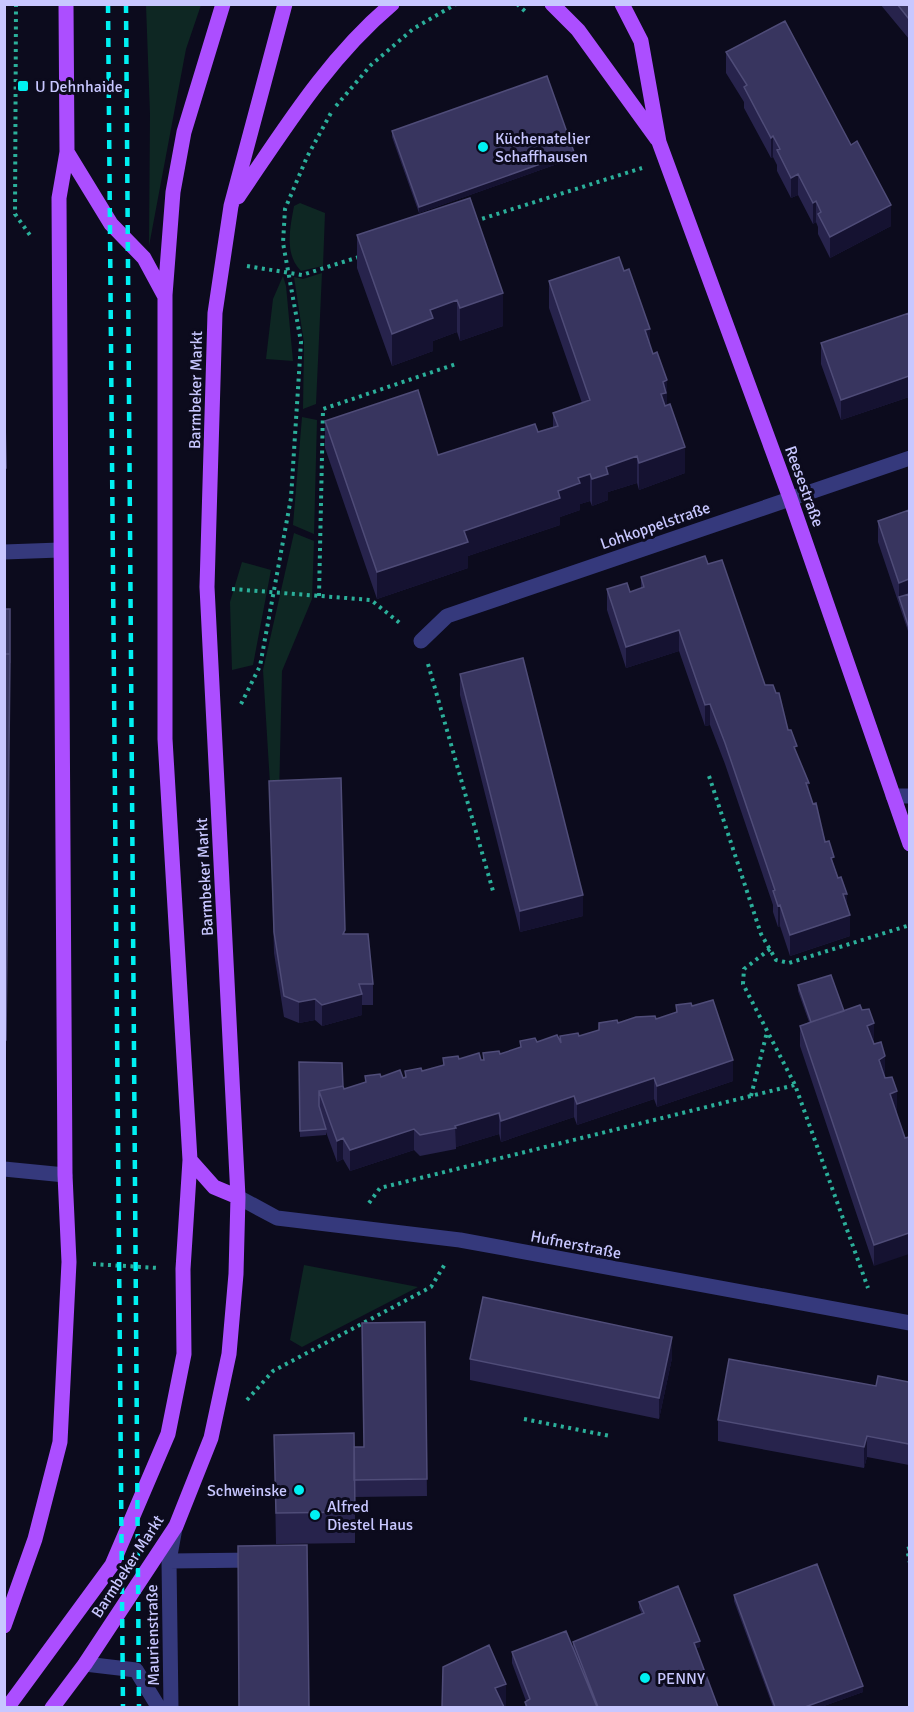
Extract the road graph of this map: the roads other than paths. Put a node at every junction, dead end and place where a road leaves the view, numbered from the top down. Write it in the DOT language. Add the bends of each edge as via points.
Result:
graph roads {
  1 [pos="66,4"];
  2 [pos="223,4"];
  3 [pos="285,4"];
  4 [pos="392,4"];
  5 [pos="552,4"];
  6 [pos="622,4"];
  7 [pos="658,142"];
  8 [pos="67,152"];
  9 [pos="231,206"];
  10 [pos="165,296"];
  11 [pos="909,458"];
  12 [pos="790,498"];
  13 [pos="60,550"];
  14 [pos="4,552"];
  15 [pos="421,641"];
  16 [pos="893,796"];
  17 [pos="909,796"];
  18 [pos="909,844"];
  19 [pos="190,1160"];
  20 [pos="4,1169"];
  21 [pos="65,1175"];
  22 [pos="238,1197"];
  23 [pos="909,1323"];
  24 [pos="176,1526"];
  25 [pos="275,1560"];
  26 [pos="169,1561"];
  27 [pos="10,1602"];
  28 [pos="4,1626"];
  29 [pos="85,1664"];
  30 [pos="7,1707"];
  31 [pos="52,1707"];
  32 [pos="159,1707"];
  33 [pos="171,1707"];
  1 -- 8 [label="main road"];
  2 -- 10 [label="main road, Barmbeker Markt" via="184,132 173,192"];
  3 -- 9 [label="main road, Barmbeker Markt"];
  4 -- 9 [label="main road" via="321,76"];
  5 -- 7 [label="main road, Reesestraße" via="578,30"];
  6 -- 7 [label="main road, Reesestraße" via="641,41"];
  7 -- 12 [label="main road, Reesestraße"];
  8 -- 10 [label="main road" via="111,224 144,258"];
  8 -- 13 [label="main road" via="59,198"];
  9 -- 22 [label="main road, Barmbeker Markt" via="215,313 207,587"];
  10 -- 19 [label="main road, Barmbeker Markt" via="165,739"];
  11 -- 12 [label="street, Lohkoppelstraße"];
  12 -- 15 [label="street, Lohkoppelstraße" via="447,616"];
  12 -- 16 [label="main road, Reesestraße"];
  13 -- 14 [label="street"];
  13 -- 21 [label="main road"];
  16 -- 17 [label="street"];
  16 -- 18 [label="main road, Reesestraße"];
  19 -- 22 [label="main road" via="214,1186"];
  19 -- 30 [label="main road, Barmbeker Markt" via="183,1269 184,1354 168,1434 112,1565"];
  20 -- 21 [label="street"];
  21 -- 27 [label="main road" via="69,1263 60,1442 35,1539"];
  22 -- 23 [label="street, Hufnerstraße" via="277,1218 460,1240"];
  22 -- 24 [label="main road, Barmbeker Markt" via="229,1354 212,1438"];
  24 -- 26 [label="street, Maurienstraße"];
  24 -- 29 [label="main road, Barmbeker Markt"];
  25 -- 26 [label="street"];
  26 -- 33 [label="street, Maurienstraße"];
  27 -- 28 [label="main road"];
  29 -- 31 [label="main road, Barmbeker Markt"];
  29 -- 32 [label="street, Maurienstraße" via="136,1670"];
}
